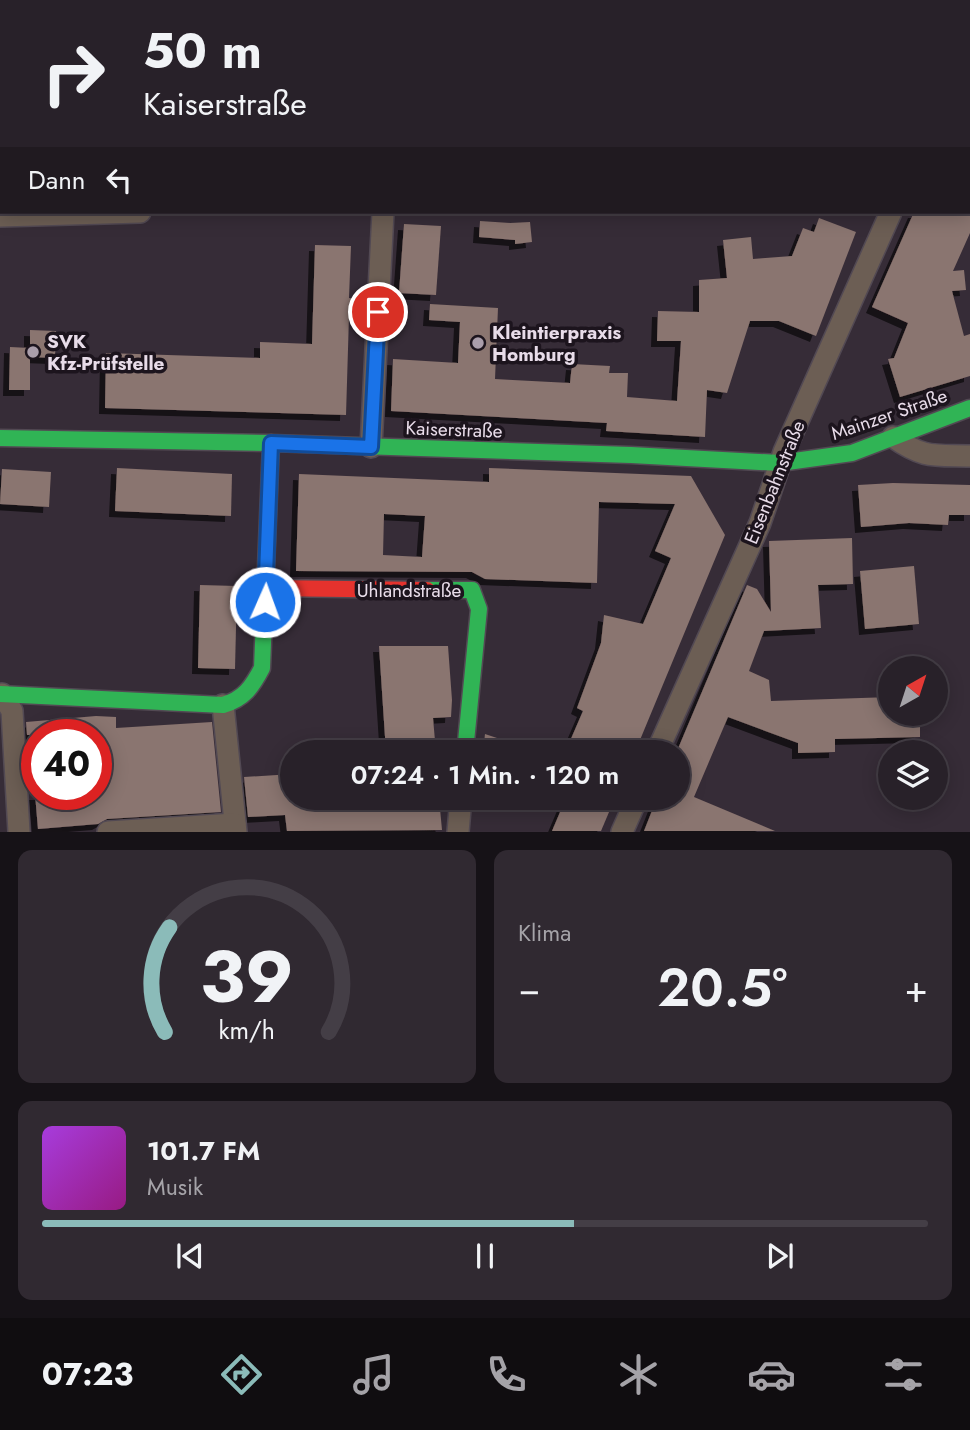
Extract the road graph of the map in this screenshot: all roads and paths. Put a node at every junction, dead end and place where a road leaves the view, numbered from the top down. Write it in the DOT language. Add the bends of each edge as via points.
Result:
graph roads {
  1 [pos="70,214"];
  2 [pos="383,214"];
  3 [pos="890,214"];
  4 [pos="0,216"];
  5 [pos="970,408"];
  6 [pos="893,437"];
  7 [pos="0,438"];
  8 [pos="271,443"];
  9 [pos="371,447"];
  10 [pos="970,456"];
  11 [pos="780,463"];
  12 [pos="266,588"];
  13 [pos="1,694"];
  14 [pos="223,705"];
  15 [pos="466,740"];
  16 [pos="662,740"];
  17 [pos="460,810"];
  18 [pos="632,810"];
  19 [pos="235,828"];
  20 [pos="18,830"];
  21 [pos="108,831"];
  22 [pos="458,831"];
  23 [pos="622,831"];
  1 -- 4 [label="street"];
  2 -- 9 [label="street"];
  3 -- 11 [label="street, Eisenbahnstraße"];
  5 -- 6 [label="street, Mainzer Straße"];
  6 -- 10 [label="street" via="924,455"];
  6 -- 11 [label="street, Mainzer Straße" via="852,453"];
  7 -- 8 [label="street, Kaiserstraße"];
  8 -- 9 [label="street, Kaiserstraße"];
  8 -- 12 [label="street"];
  9 -- 11 [label="street, Kaiserstraße"];
  11 -- 16 [label="street, Eisenbahnstraße" via="760,523"];
  12 -- 14 [label="street" via="262,668 240,700"];
  12 -- 15 [label="street, Uhlandstraße" via="472,590 478,609"];
  13 -- 14 [label="street"];
  13 -- 20 [label="street" via="12,711"];
  14 -- 19 [label="street"];
  17 -- 22 [label="street"];
  18 -- 23 [label="street"];
  19 -- 21 [label="street"];
}
